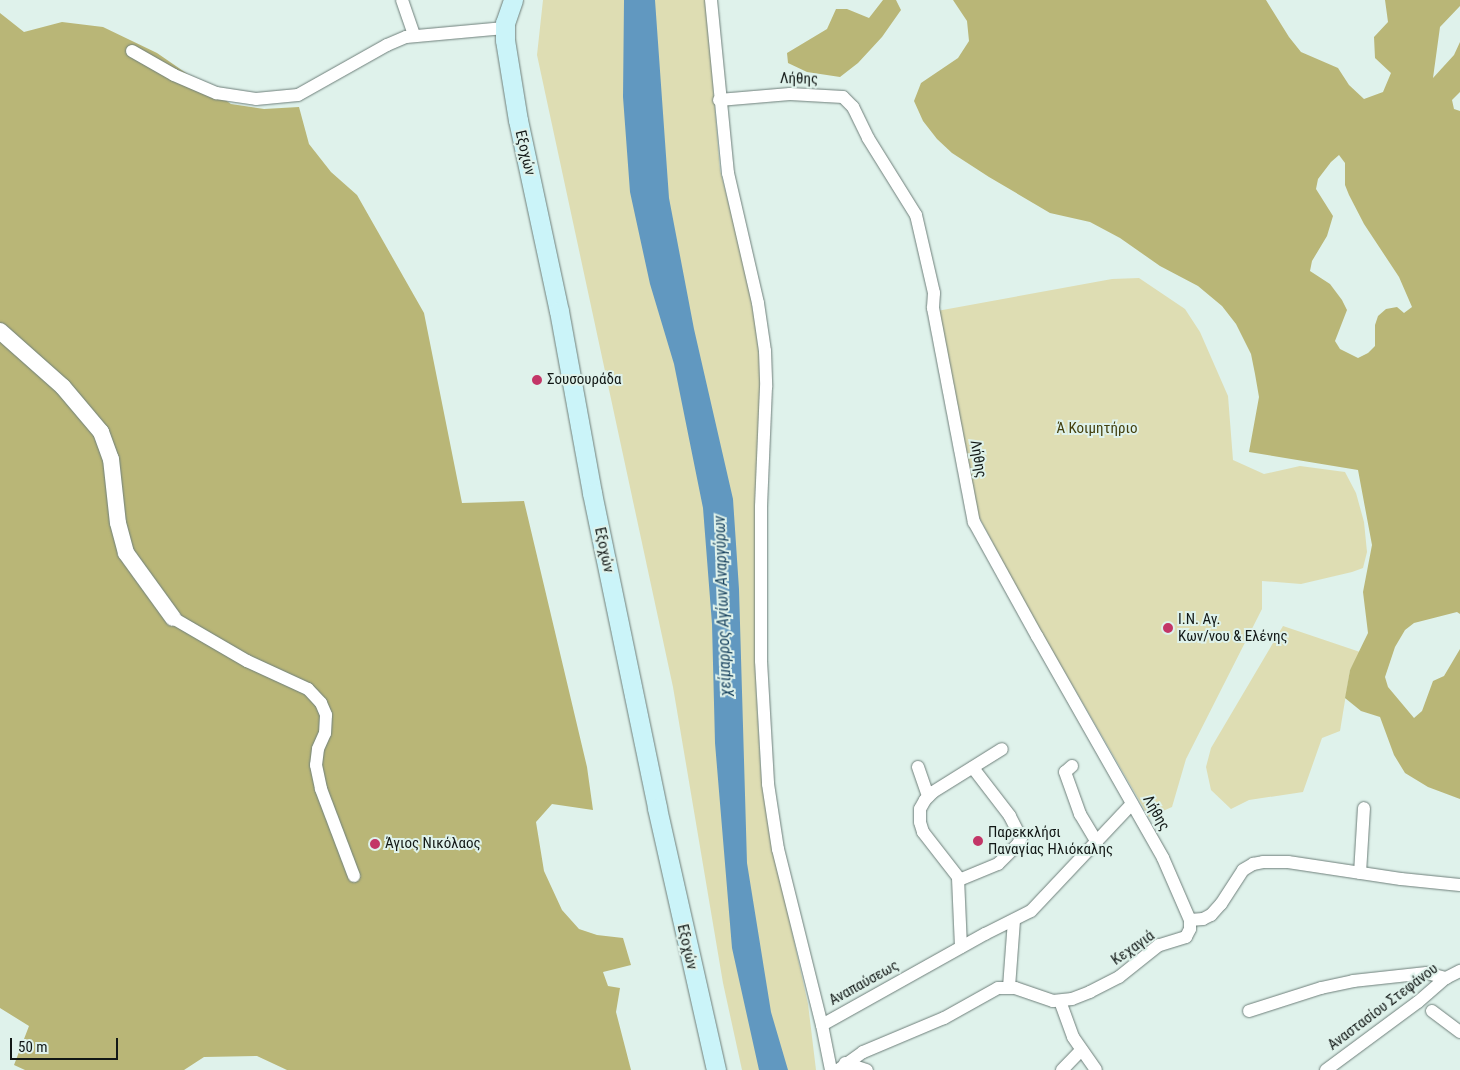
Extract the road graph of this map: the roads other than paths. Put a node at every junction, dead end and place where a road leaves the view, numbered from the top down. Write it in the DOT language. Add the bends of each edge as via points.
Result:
graph roads {
  1 [pos="402,0"];
  2 [pos="513,0"];
  3 [pos="711,0"];
  4 [pos="505,28"];
  5 [pos="414,35"];
  6 [pos="132,51"];
  7 [pos="719,100"];
  8 [pos="0,331"];
  9 [pos="173,618"];
  10 [pos="1002,749"];
  11 [pos="1072,766"];
  12 [pos="918,767"];
  13 [pos="973,768"];
  14 [pos="928,796"];
  15 [pos="1132,804"];
  16 [pos="1364,808"];
  17 [pos="1097,842"];
  18 [pos="1360,873"];
  19 [pos="354,876"];
  20 [pos="959,880"];
  21 [pos="1460,885"];
  22 [pos="1014,920"];
  23 [pos="1190,920"];
  24 [pos="961,947"];
  25 [pos="1460,970"];
  26 [pos="1446,978"];
  27 [pos="1009,987"];
  28 [pos="1060,1001"];
  29 [pos="1249,1011"];
  30 [pos="1432,1011"];
  31 [pos="822,1025"];
  32 [pos="1460,1032"];
  33 [pos="1081,1050"];
  34 [pos="842,1067"];
  35 [pos="716,1070"];
  36 [pos="830,1070"];
  37 [pos="867,1070"];
  38 [pos="1062,1070"];
  39 [pos="1096,1070"];
  40 [pos="1326,1070"];
  1 -- 5 [label="street"];
  2 -- 4 [label="main road, Εξοχών"];
  3 -- 7 [label="street"];
  4 -- 5 [label="street"];
  4 -- 35 [label="main road, Εξοχών" via="518,120 557,302 592,493 684,933"];
  5 -- 6 [label="street" via="387,45 298,95 256,99 216,93 174,75"];
  7 -- 15 [label="street, Λήθης" via="810,94 843,98 853,107 868,138 916,215 934,293 933,308 974,522"];
  7 -- 31 [label="street" via="728,173 759,309 765,351 761,661 768,784 778,850"];
  8 -- 9 [label="street" via="64,387 101,432 111,459 118,523 126,553"];
  9 -- 19 [label="street" via="247,661 308,689 321,703 326,716 325,733 316,765 321,789"];
  10 -- 13 [label="street"];
  11 -- 17 [label="street" via="1065,772 1080,814"];
  12 -- 14 [label="street"];
  13 -- 14 [label="street"];
  13 -- 20 [label="street" via="1010,816 1021,838 998,864"];
  14 -- 20 [label="street" via="920,810 921,827 938,853 955,870"];
  15 -- 17 [label="street, Αναπαύσεως"];
  15 -- 23 [label="street, Λήθης" via="1171,873"];
  16 -- 18 [label="street"];
  17 -- 22 [label="street, Αναπαύσεως" via="1038,905"];
  18 -- 21 [label="street"];
  18 -- 23 [label="street" via="1288,862 1253,864 1237,878 1214,912 1207,917"];
  20 -- 24 [label="street"];
  22 -- 24 [label="street, Αναπαύσεως"];
  22 -- 27 [label="street"];
  23 -- 28 [label="street, Κεχαγιά" via="1189,932 1183,939 1159,945 1105,986"];
  24 -- 31 [label="street, Αναπαύσεως"];
  25 -- 26 [label="street, Αναστασίου Στεφάνου"];
  26 -- 29 [label="street" via="1427,973 1353,981"];
  26 -- 40 [label="street, Αναστασίου Στεφάνου"];
  27 -- 28 [label="street, Κεχαγιά"];
  27 -- 34 [label="street" via="996,989 944,1018 869,1049"];
  28 -- 33 [label="street" via="1069,1029"];
  30 -- 32 [label="street"];
  31 -- 36 [label="street, Αναπαύσεως"];
  33 -- 38 [label="street"];
  33 -- 39 [label="street"];
  34 -- 37 [label="street"];
}
